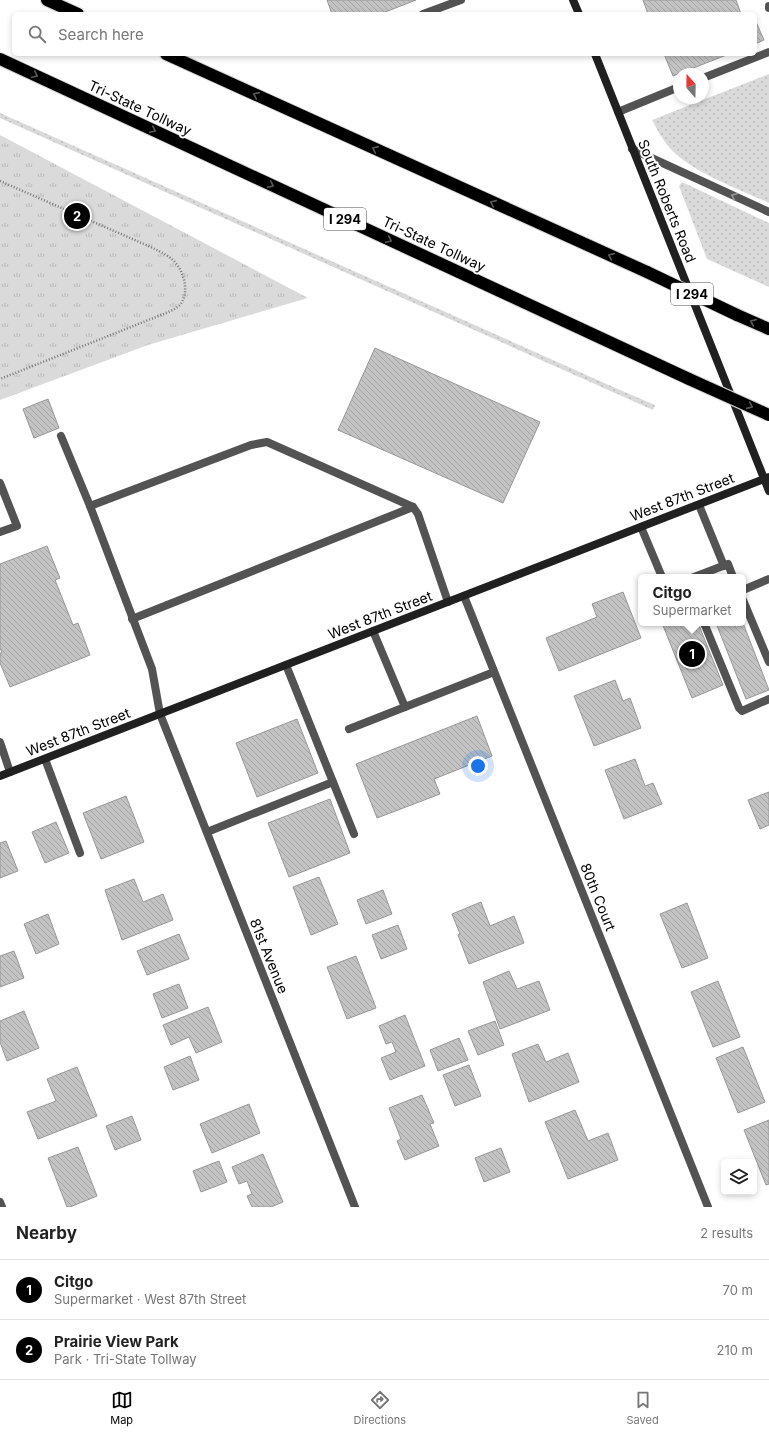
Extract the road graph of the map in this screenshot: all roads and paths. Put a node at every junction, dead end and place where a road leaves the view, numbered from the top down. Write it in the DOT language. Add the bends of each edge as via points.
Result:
graph roads {
  1 [pos="47,0"];
  2 [pos="461,0"];
  3 [pos="573,0"];
  4 [pos="74,12"];
  5 [pos="428,12"];
  6 [pos="578,12"];
  7 [pos="769,52"];
  8 [pos="170,56"];
  9 [pos="595,56"];
  10 [pos="0,59"];
  11 [pos="709,76"];
  12 [pos="673,90"];
  13 [pos="618,112"];
  14 [pos="632,149"];
  15 [pos="0,180"];
  16 [pos="769,212"];
  17 [pos="769,329"];
  18 [pos="0,380"];
  19 [pos="769,415"];
  20 [pos="61,436"];
  21 [pos="766,478"];
  22 [pos="0,483"];
  23 [pos="769,491"];
  24 [pos="698,504"];
  25 [pos="90,506"];
  26 [pos="413,508"];
  27 [pos="641,527"];
  28 [pos="0,532"];
  29 [pos="724,566"];
  30 [pos="661,574"];
  31 [pos="702,574"];
  32 [pos="732,574"];
  33 [pos="769,579"];
  34 [pos="746,589"];
  35 [pos="464,596"];
  36 [pos="448,602"];
  37 [pos="746,607"];
  38 [pos="132,619"];
  39 [pos="705,626"];
  40 [pos="373,631"];
  41 [pos="769,662"];
  42 [pos="286,665"];
  43 [pos="494,672"];
  44 [pos="769,699"];
  45 [pos="405,707"];
  46 [pos="160,714"];
  47 [pos="349,729"];
  48 [pos="0,742"];
  49 [pos="45,759"];
  50 [pos="10,772"];
  51 [pos="0,776"];
  52 [pos="333,782"];
  53 [pos="207,832"];
  54 [pos="354,834"];
  55 [pos="80,853"];
  56 [pos="0,1202"];
  57 [pos="2,1207"];
  58 [pos="355,1207"];
  59 [pos="708,1207"];
  1 -- 4 [label="highway"];
  2 -- 5 [label="street"];
  3 -- 6 [label="main road"];
  7 -- 11 [label="street"];
  17 -- 8 [label="highway, I 294, one-way, bridge"];
  9 -- 13 [label="main road, South Roberts Road"];
  10 -- 19 [label="highway, Tri-State Tollway / I 294, one-way, bridge"];
  12 -- 13 [label="street"];
  13 -- 14 [label="main road, South Roberts Road"];
  16 -- 14 [label="street, one-way"];
  14 -- 21 [label="main road, South Roberts Road"];
  15 -- 18 [label="path" via="170,257 180,268 185,295 179,306 166,313"];
  20 -- 25 [label="street, 81st Avenue"];
  21 -- 23 [label="main road, South Roberts Road"];
  21 -- 24 [label="main road, West 87th Street"];
  22 -- 28 [label="street" via="17,526"];
  24 -- 27 [label="main road, West 87th Street"];
  24 -- 29 [label="street"];
  25 -- 26 [label="street" via="251,445 267,442"];
  25 -- 38 [label="street, 81st Avenue"];
  26 -- 36 [label="street" via="418,514"];
  26 -- 38 [label="street"];
  27 -- 30 [label="street"];
  27 -- 35 [label="main road, West 87th Street"];
  29 -- 31 [label="street"];
  29 -- 32 [label="street" via="728,564"];
  33 -- 34 [label="street"];
  35 -- 36 [label="main road, West 87th Street"];
  35 -- 43 [label="street, 80th Court"];
  36 -- 40 [label="main road, West 87th Street"];
  37 -- 41 [label="street"];
  38 -- 46 [label="street, 81st Avenue" via="152,669"];
  39 -- 44 [label="street" via="739,708 742,711"];
  40 -- 42 [label="main road, West 87th Street"];
  40 -- 45 [label="street"];
  42 -- 46 [label="main road, West 87th Street"];
  42 -- 52 [label="street"];
  43 -- 45 [label="street"];
  43 -- 59 [label="street, 80th Court"];
  45 -- 47 [label="street"];
  46 -- 49 [label="main road, West 87th Street"];
  46 -- 53 [label="street, 81st Avenue"];
  48 -- 50 [label="street"];
  49 -- 50 [label="main road, West 87th Street"];
  49 -- 55 [label="street"];
  50 -- 51 [label="main road, West 87th Street"];
  52 -- 53 [label="street"];
  52 -- 54 [label="street"];
  53 -- 58 [label="street, 81st Avenue"];
  56 -- 57 [label="street"];
}
